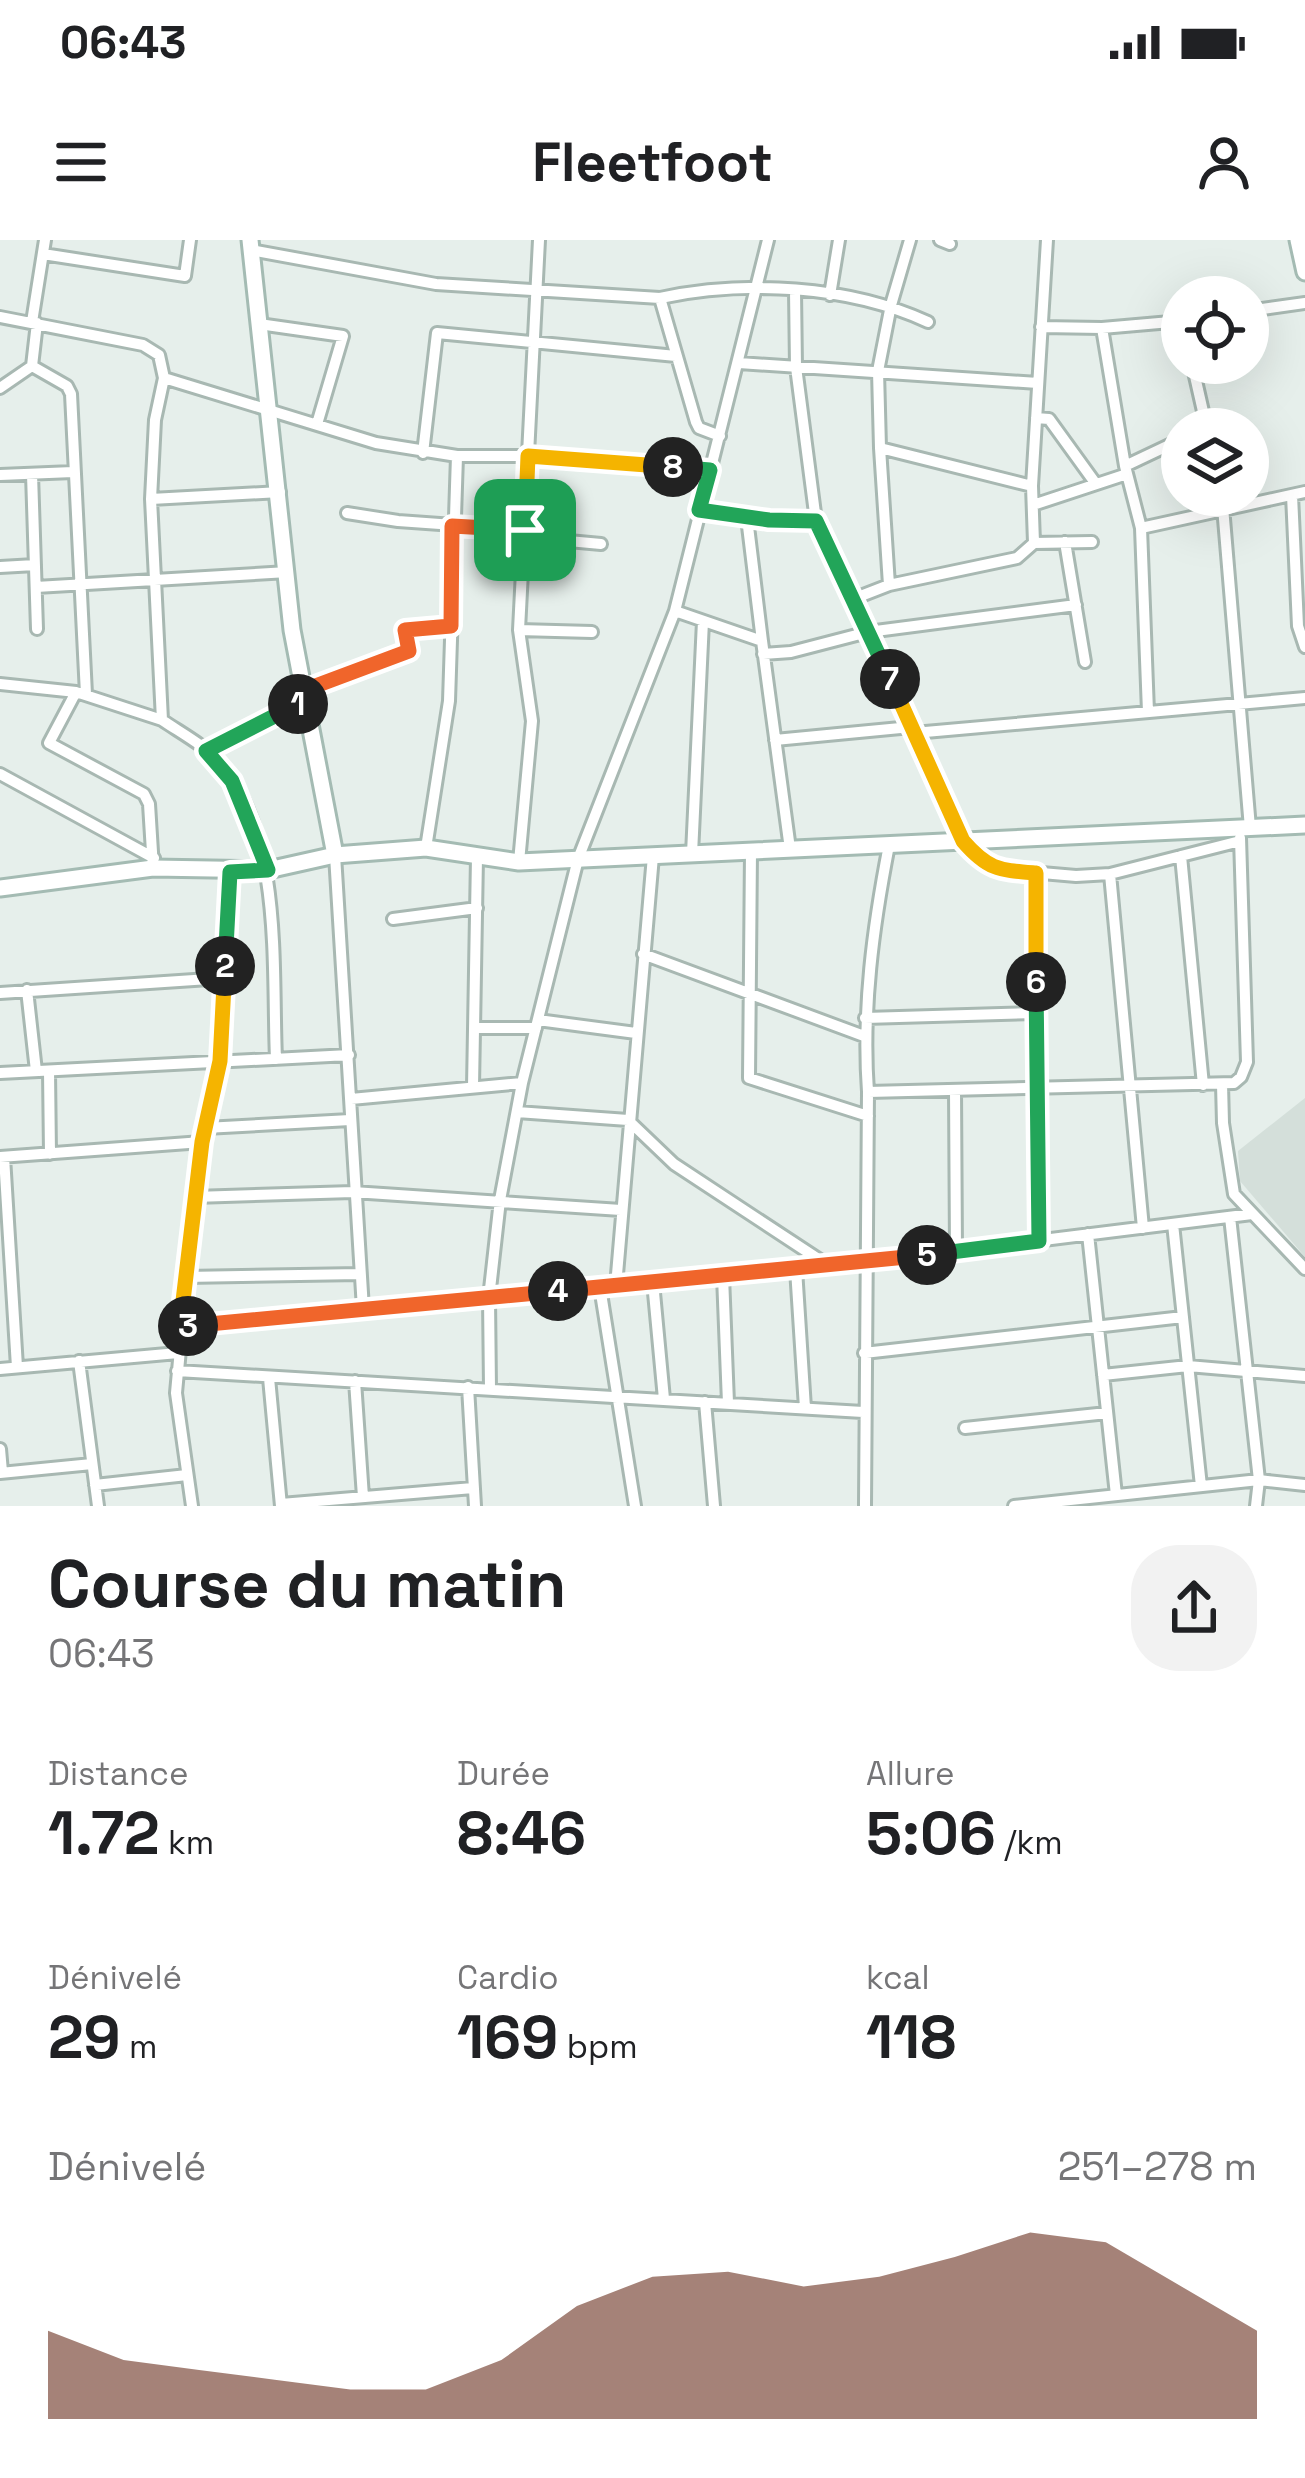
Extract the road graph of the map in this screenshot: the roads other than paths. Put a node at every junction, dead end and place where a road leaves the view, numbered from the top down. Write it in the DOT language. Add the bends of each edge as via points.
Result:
graph roads {
  1 [pos="45,240"];
  2 [pos="190,240"];
  3 [pos="539,240"];
  4 [pos="768,240"];
  5 [pos="839,240"];
  6 [pos="910,240"];
  7 [pos="1047,240"];
  8 [pos="1298,240"];
  9 [pos="250,245"];
  10 [pos="43,254"];
  11 [pos="1305,272"];
  12 [pos="758,289"];
  13 [pos="794,291"];
  14 [pos="536,292"];
  15 [pos="830,295"];
  16 [pos="660,298"];
  17 [pos="1305,303"];
  18 [pos="891,304"];
  19 [pos="1269,308"];
  20 [pos="0,317"];
  21 [pos="928,322"];
  22 [pos="34,323"];
  23 [pos="1161,323"];
  24 [pos="259,324"];
  25 [pos="1041,327"];
  26 [pos="1102,328"];
  27 [pos="533,341"];
  28 [pos="676,356"];
  29 [pos="739,363"];
  30 [pos="32,366"];
  31 [pos="796,367"];
  32 [pos="878,371"];
  33 [pos="164,378"];
  34 [pos="1038,383"];
  35 [pos="0,388"];
  36 [pos="269,409"];
  37 [pos="1036,418"];
  38 [pos="317,424"];
  39 [pos="720,436"];
  40 [pos="880,448"];
  41 [pos="1161,451"];
  42 [pos="423,453"];
  43 [pos="458,456"];
  44 [pos="528,456"];
  45 [pos="710,470"];
  46 [pos="1126,470"];
  47 [pos="74,472"];
  48 [pos="32,474"];
  49 [pos="0,475"];
  50 [pos="1096,484"];
  51 [pos="1032,486"];
  52 [pos="280,492"];
  53 [pos="1298,494"];
  54 [pos="151,500"];
  55 [pos="1033,505"];
  56 [pos="699,510"];
  57 [pos="347,513"];
  58 [pos="1197,516"];
  59 [pos="1226,516"];
  60 [pos="746,518"];
  61 [pos="816,521"];
  62 [pos="452,526"];
  63 [pos="1141,528"];
  64 [pos="525,534"];
  65 [pos="1065,542"];
  66 [pos="1092,542"];
  67 [pos="1034,543"];
  68 [pos="601,544"];
  69 [pos="35,565"];
  70 [pos="0,567"];
  71 [pos="287,572"];
  72 [pos="154,580"];
  73 [pos="82,584"];
  74 [pos="889,585"];
  75 [pos="36,587"];
  76 [pos="853,598"];
  77 [pos="1076,605"];
  78 [pos="675,611"];
  79 [pos="704,621"];
  80 [pos="451,626"];
  81 [pos="37,629"];
  82 [pos="519,630"];
  83 [pos="592,632"];
  84 [pos="868,632"];
  85 [pos="1305,647"];
  86 [pos="762,648"];
  87 [pos="1085,662"];
  88 [pos="0,684"];
  89 [pos="81,693"];
  90 [pos="303,696"];
  91 [pos="1305,698"];
  92 [pos="1242,704"];
  93 [pos="1148,712"];
  94 [pos="162,720"];
  95 [pos="913,730"];
  96 [pos="775,740"];
  97 [pos="206,751"];
  98 [pos="0,774"];
  99 [pos="1305,825"];
  100 [pos="1243,832"];
  101 [pos="963,841"];
  102 [pos="889,845"];
  103 [pos="426,848"];
  104 [pos="790,849"];
  105 [pos="751,851"];
  106 [pos="692,854"];
  107 [pos="335,855"];
  108 [pos="653,856"];
  109 [pos="1180,856"];
  110 [pos="477,857"];
  111 [pos="578,859"];
  112 [pos="519,862"];
  113 [pos="153,863"];
  114 [pos="268,870"];
  115 [pos="230,872"];
  116 [pos="1036,873"];
  117 [pos="1110,874"];
  118 [pos="0,888"];
  119 [pos="477,908"];
  120 [pos="393,919"];
  121 [pos="643,954"];
  122 [pos="224,978"];
  123 [pos="27,990"];
  124 [pos="0,993"];
  125 [pos="753,994"];
  126 [pos="1036,1013"];
  127 [pos="866,1018"];
  128 [pos="537,1024"];
  129 [pos="475,1028"];
  130 [pos="636,1033"];
  131 [pos="864,1036"];
  132 [pos="349,1055"];
  133 [pos="276,1059"];
  134 [pos="220,1061"];
  135 [pos="42,1071"];
  136 [pos="0,1073"];
  137 [pos="522,1083"];
  138 [pos="1222,1084"];
  139 [pos="1203,1085"];
  140 [pos="473,1087"];
  141 [pos="1130,1088"];
  142 [pos="1037,1089"];
  143 [pos="955,1090"];
  144 [pos="868,1092"];
  145 [pos="351,1099"];
  146 [pos="517,1112"];
  147 [pos="868,1116"];
  148 [pos="350,1120"];
  149 [pos="628,1120"];
  150 [pos="206,1128"];
  151 [pos="202,1142"];
  152 [pos="50,1154"];
  153 [pos="2,1157"];
  154 [pos="353,1192"];
  155 [pos="194,1197"];
  156 [pos="500,1200"];
  157 [pos="621,1210"];
  158 [pos="1252,1214"];
  159 [pos="1230,1216"];
  160 [pos="1173,1224"];
  161 [pos="1143,1228"];
  162 [pos="1088,1234"];
  163 [pos="1039,1241"];
  164 [pos="956,1251"];
  165 [pos="866,1262"];
  166 [pos="829,1266"];
  167 [pos="796,1269"];
  168 [pos="1305,1269"];
  169 [pos="360,1274"];
  170 [pos="723,1276"];
  171 [pos="184,1277"];
  172 [pos="653,1282"];
  173 [pos="616,1286"];
  174 [pos="600,1287"];
  175 [pos="489,1298"];
  176 [pos="363,1309"];
  177 [pos="1183,1317"];
  178 [pos="180,1326"];
  179 [pos="1098,1327"];
  180 [pos="178,1353"];
  181 [pos="864,1353"];
  182 [pos="79,1361"];
  183 [pos="1188,1366"];
  184 [pos="17,1367"];
  185 [pos="0,1369"];
  186 [pos="177,1371"];
  187 [pos="1247,1371"];
  188 [pos="1103,1376"];
  189 [pos="1305,1376"];
  190 [pos="269,1378"];
  191 [pos="355,1381"];
  192 [pos="468,1387"];
  193 [pos="490,1389"];
  194 [pos="618,1396"];
  195 [pos="664,1400"];
  196 [pos="705,1402"];
  197 [pos="728,1403"];
  198 [pos="805,1408"];
  199 [pos="863,1412"];
  200 [pos="1108,1413"];
  201 [pos="965,1428"];
  202 [pos="0,1449"];
  203 [pos="92,1464"];
  204 [pos="1,1473"];
  205 [pos="187,1474"];
  206 [pos="1259,1480"];
  207 [pos="1305,1485"];
  208 [pos="95,1486"];
  209 [pos="1201,1486"];
  210 [pos="473,1488"];
  211 [pos="1116,1495"];
  212 [pos="363,1497"];
  213 [pos="281,1505"];
  214 [pos="98,1506"];
  215 [pos="192,1506"];
  216 [pos="475,1506"];
  217 [pos="635,1506"];
  218 [pos="714,1506"];
  219 [pos="865,1506"];
  220 [pos="1015,1506"];
  221 [pos="1256,1506"];
  1 -- 10 [label="street"];
  2 -- 10 [label="street" via="185,276"];
  3 -- 14 [label="street"];
  4 -- 12 [label="street"];
  5 -- 15 [label="street"];
  6 -- 18 [label="street"];
  7 -- 25 [label="street"];
  8 -- 11 [label="street"];
  9 -- 14 [label="street" via="401,280"];
  9 -- 24 [label="street"];
  10 -- 22 [label="street"];
  12 -- 13 [label="street"];
  12 -- 16 [label="street"];
  12 -- 29 [label="street"];
  13 -- 15 [label="street"];
  13 -- 31 [label="street"];
  14 -- 16 [label="street"];
  14 -- 27 [label="street"];
  15 -- 18 [label="street"];
  16 -- 28 [label="street"];
  17 -- 19 [label="street"];
  18 -- 21 [label="street"];
  18 -- 32 [label="street"];
  20 -- 22 [label="street"];
  22 -- 30 [label="street"];
  22 -- 33 [label="street" via="153,349"];
  23 -- 26 [label="street"];
  24 -- 36 [label="street"];
  24 -- 38 [label="street" via="343,336"];
  25 -- 26 [label="street"];
  25 -- 34 [label="street"];
  26 -- 46 [label="street"];
  27 -- 28 [label="street"];
  27 -- 42 [label="street" via="437,334"];
  27 -- 44 [label="street"];
  28 -- 39 [label="street" via="699,428"];
  29 -- 31 [label="street"];
  29 -- 39 [label="street"];
  30 -- 35 [label="street"];
  30 -- 47 [label="street" via="70,389"];
  31 -- 32 [label="street"];
  31 -- 61 [label="street"];
  32 -- 34 [label="street"];
  32 -- 40 [label="street"];
  33 -- 36 [label="street"];
  33 -- 54 [label="street"];
  34 -- 37 [label="street"];
  36 -- 38 [label="street"];
  36 -- 52 [label="street"];
  37 -- 50 [label="street" via="1048,419"];
  37 -- 51 [label="street"];
  38 -- 42 [label="street"];
  39 -- 45 [label="street"];
  40 -- 51 [label="street"];
  40 -- 74 [label="street"];
  41 -- 46 [label="street"];
  42 -- 43 [label="street"];
  43 -- 44 [label="street"];
  43 -- 62 [label="street"];
  44 -- 45 [label="street"];
  44 -- 64 [label="street"];
  45 -- 56 [label="street"];
  46 -- 50 [label="street"];
  46 -- 63 [label="street"];
  47 -- 48 [label="street"];
  47 -- 73 [label="street"];
  48 -- 49 [label="street"];
  48 -- 69 [label="street"];
  50 -- 55 [label="street"];
  51 -- 55 [label="street"];
  52 -- 54 [label="street"];
  52 -- 71 [label="street"];
  53 -- 85 [label="street" via="1298,626"];
  54 -- 72 [label="street"];
  55 -- 67 [label="street"];
  56 -- 60 [label="street"];
  56 -- 78 [label="street"];
  57 -- 62 [label="street"];
  58 -- 63 [label="street"];
  59 -- 92 [label="street"];
  60 -- 61 [label="street"];
  60 -- 86 [label="street"];
  61 -- 76 [label="street"];
  62 -- 64 [label="street"];
  62 -- 80 [label="street"];
  63 -- 93 [label="street"];
  64 -- 68 [label="street"];
  64 -- 82 [label="street"];
  65 -- 66 [label="street"];
  65 -- 67 [label="street"];
  65 -- 77 [label="street"];
  67 -- 74 [label="street" via="1016,558"];
  69 -- 70 [label="street"];
  69 -- 75 [label="street"];
  71 -- 72 [label="street"];
  71 -- 90 [label="street"];
  72 -- 73 [label="street"];
  72 -- 94 [label="street"];
  73 -- 75 [label="street"];
  73 -- 89 [label="street"];
  74 -- 76 [label="street"];
  75 -- 81 [label="street"];
  76 -- 84 [label="street"];
  77 -- 84 [label="street"];
  77 -- 87 [label="street"];
  78 -- 79 [label="street"];
  78 -- 111 [label="street"];
  79 -- 86 [label="street"];
  79 -- 106 [label="street"];
  80 -- 90 [label="street" via="405,630 409,651"];
  80 -- 103 [label="street" via="448,718"];
  82 -- 83 [label="street"];
  82 -- 112 [label="street" via="532,721"];
  84 -- 86 [label="street" via="790,652"];
  84 -- 95 [label="street"];
  86 -- 96 [label="street"];
  88 -- 89 [label="street"];
  89 -- 94 [label="street"];
  89 -- 113 [label="street" via="49,743 144,794"];
  90 -- 97 [label="street"];
  90 -- 107 [label="street"];
  91 -- 92 [label="street"];
  92 -- 93 [label="street"];
  92 -- 100 [label="street"];
  93 -- 95 [label="street"];
  94 -- 97 [label="street"];
  95 -- 96 [label="street"];
  95 -- 101 [label="street"];
  96 -- 104 [label="street"];
  97 -- 114 [label="street" via="232,781"];
  98 -- 113 [label="street"];
  99 -- 100 [label="street"];
  100 -- 101 [label="street"];
  100 -- 109 [label="street"];
  100 -- 138 [label="street" via="1247,1062 1241,1077"];
  101 -- 102 [label="street"];
  101 -- 116 [label="street" via="996,869"];
  102 -- 104 [label="street"];
  102 -- 127 [label="street"];
  103 -- 107 [label="street"];
  103 -- 110 [label="street"];
  104 -- 105 [label="street"];
  105 -- 106 [label="street"];
  105 -- 125 [label="street"];
  106 -- 108 [label="street"];
  107 -- 114 [label="street"];
  107 -- 132 [label="street"];
  108 -- 111 [label="street"];
  108 -- 121 [label="street"];
  109 -- 117 [label="street"];
  109 -- 139 [label="street"];
  110 -- 112 [label="street"];
  110 -- 119 [label="street"];
  111 -- 112 [label="street"];
  111 -- 128 [label="street"];
  113 -- 115 [label="street"];
  113 -- 118 [label="street"];
  114 -- 115 [label="street"];
  114 -- 133 [label="street"];
  115 -- 122 [label="street"];
  116 -- 117 [label="street"];
  116 -- 126 [label="street"];
  117 -- 141 [label="street"];
  119 -- 120 [label="street"];
  119 -- 129 [label="street"];
  121 -- 125 [label="street"];
  121 -- 130 [label="street"];
  122 -- 123 [label="street"];
  122 -- 134 [label="street"];
  123 -- 124 [label="street"];
  123 -- 135 [label="street"];
  125 -- 131 [label="street"];
  125 -- 147 [label="street" via="752,1081"];
  126 -- 127 [label="street"];
  126 -- 142 [label="street"];
  127 -- 131 [label="street"];
  128 -- 129 [label="street"];
  128 -- 130 [label="street"];
  128 -- 137 [label="street"];
  129 -- 140 [label="street"];
  130 -- 149 [label="street"];
  131 -- 144 [label="street"];
  132 -- 133 [label="street"];
  132 -- 145 [label="street"];
  133 -- 134 [label="street"];
  134 -- 135 [label="street"];
  134 -- 150 [label="street"];
  135 -- 136 [label="street"];
  135 -- 152 [label="street"];
  137 -- 140 [label="street"];
  137 -- 146 [label="street"];
  138 -- 139 [label="street"];
  138 -- 158 [label="street" via="1230,1184"];
  139 -- 141 [label="street"];
  140 -- 145 [label="street"];
  141 -- 142 [label="street"];
  141 -- 161 [label="street"];
  142 -- 143 [label="street"];
  142 -- 163 [label="street"];
  143 -- 144 [label="street"];
  143 -- 164 [label="street"];
  144 -- 147 [label="street"];
  145 -- 148 [label="street"];
  146 -- 149 [label="street"];
  146 -- 156 [label="street"];
  147 -- 165 [label="street"];
  148 -- 150 [label="street"];
  148 -- 154 [label="street"];
  149 -- 157 [label="street"];
  149 -- 166 [label="street" via="674,1164"];
  150 -- 151 [label="street"];
  151 -- 152 [label="street"];
  151 -- 155 [label="street"];
  152 -- 153 [label="street"];
  153 -- 184 [label="street"];
  154 -- 155 [label="street"];
  154 -- 156 [label="street"];
  154 -- 169 [label="street"];
  155 -- 171 [label="street"];
  156 -- 157 [label="street"];
  156 -- 175 [label="street"];
  157 -- 173 [label="street"];
  158 -- 159 [label="street"];
  158 -- 168 [label="street"];
  159 -- 160 [label="street"];
  159 -- 187 [label="street"];
  160 -- 161 [label="street"];
  160 -- 177 [label="street"];
  161 -- 162 [label="street"];
  162 -- 163 [label="street"];
  162 -- 179 [label="street"];
  163 -- 164 [label="street"];
  164 -- 165 [label="street"];
  165 -- 166 [label="street"];
  165 -- 181 [label="street"];
  166 -- 167 [label="street"];
  167 -- 170 [label="street"];
  167 -- 198 [label="street"];
  169 -- 171 [label="street"];
  169 -- 176 [label="street"];
  170 -- 172 [label="street"];
  170 -- 197 [label="street"];
  171 -- 178 [label="street"];
  172 -- 173 [label="street"];
  172 -- 195 [label="street"];
  173 -- 174 [label="street"];
  174 -- 175 [label="street"];
  174 -- 194 [label="street"];
  175 -- 176 [label="street"];
  175 -- 193 [label="street"];
  176 -- 178 [label="street"];
  177 -- 179 [label="street"];
  177 -- 183 [label="street"];
  178 -- 180 [label="street"];
  179 -- 181 [label="street"];
  179 -- 188 [label="street"];
  180 -- 182 [label="street"];
  180 -- 186 [label="street"];
  181 -- 199 [label="street"];
  182 -- 184 [label="street"];
  182 -- 203 [label="street"];
  183 -- 187 [label="street"];
  183 -- 188 [label="street"];
  183 -- 209 [label="street"];
  184 -- 185 [label="street"];
  186 -- 190 [label="street"];
  186 -- 205 [label="street"];
  187 -- 189 [label="street"];
  187 -- 206 [label="street"];
  188 -- 200 [label="street"];
  190 -- 191 [label="street"];
  190 -- 213 [label="street"];
  191 -- 192 [label="street"];
  191 -- 212 [label="street"];
  192 -- 193 [label="street"];
  192 -- 210 [label="street"];
  193 -- 194 [label="street"];
  194 -- 195 [label="street"];
  194 -- 217 [label="street"];
  195 -- 196 [label="street"];
  196 -- 197 [label="street"];
  196 -- 218 [label="street"];
  197 -- 198 [label="street"];
  198 -- 199 [label="street"];
  199 -- 219 [label="street"];
  200 -- 201 [label="street"];
  200 -- 211 [label="street"];
  202 -- 204 [label="street"];
  203 -- 204 [label="street"];
  203 -- 208 [label="street"];
  205 -- 208 [label="street"];
  205 -- 215 [label="street"];
  206 -- 207 [label="street"];
  206 -- 209 [label="street"];
  206 -- 221 [label="street"];
  208 -- 214 [label="street"];
  209 -- 211 [label="street"];
  210 -- 212 [label="street"];
  210 -- 216 [label="street"];
  211 -- 220 [label="street"];
  212 -- 213 [label="street"];
}
